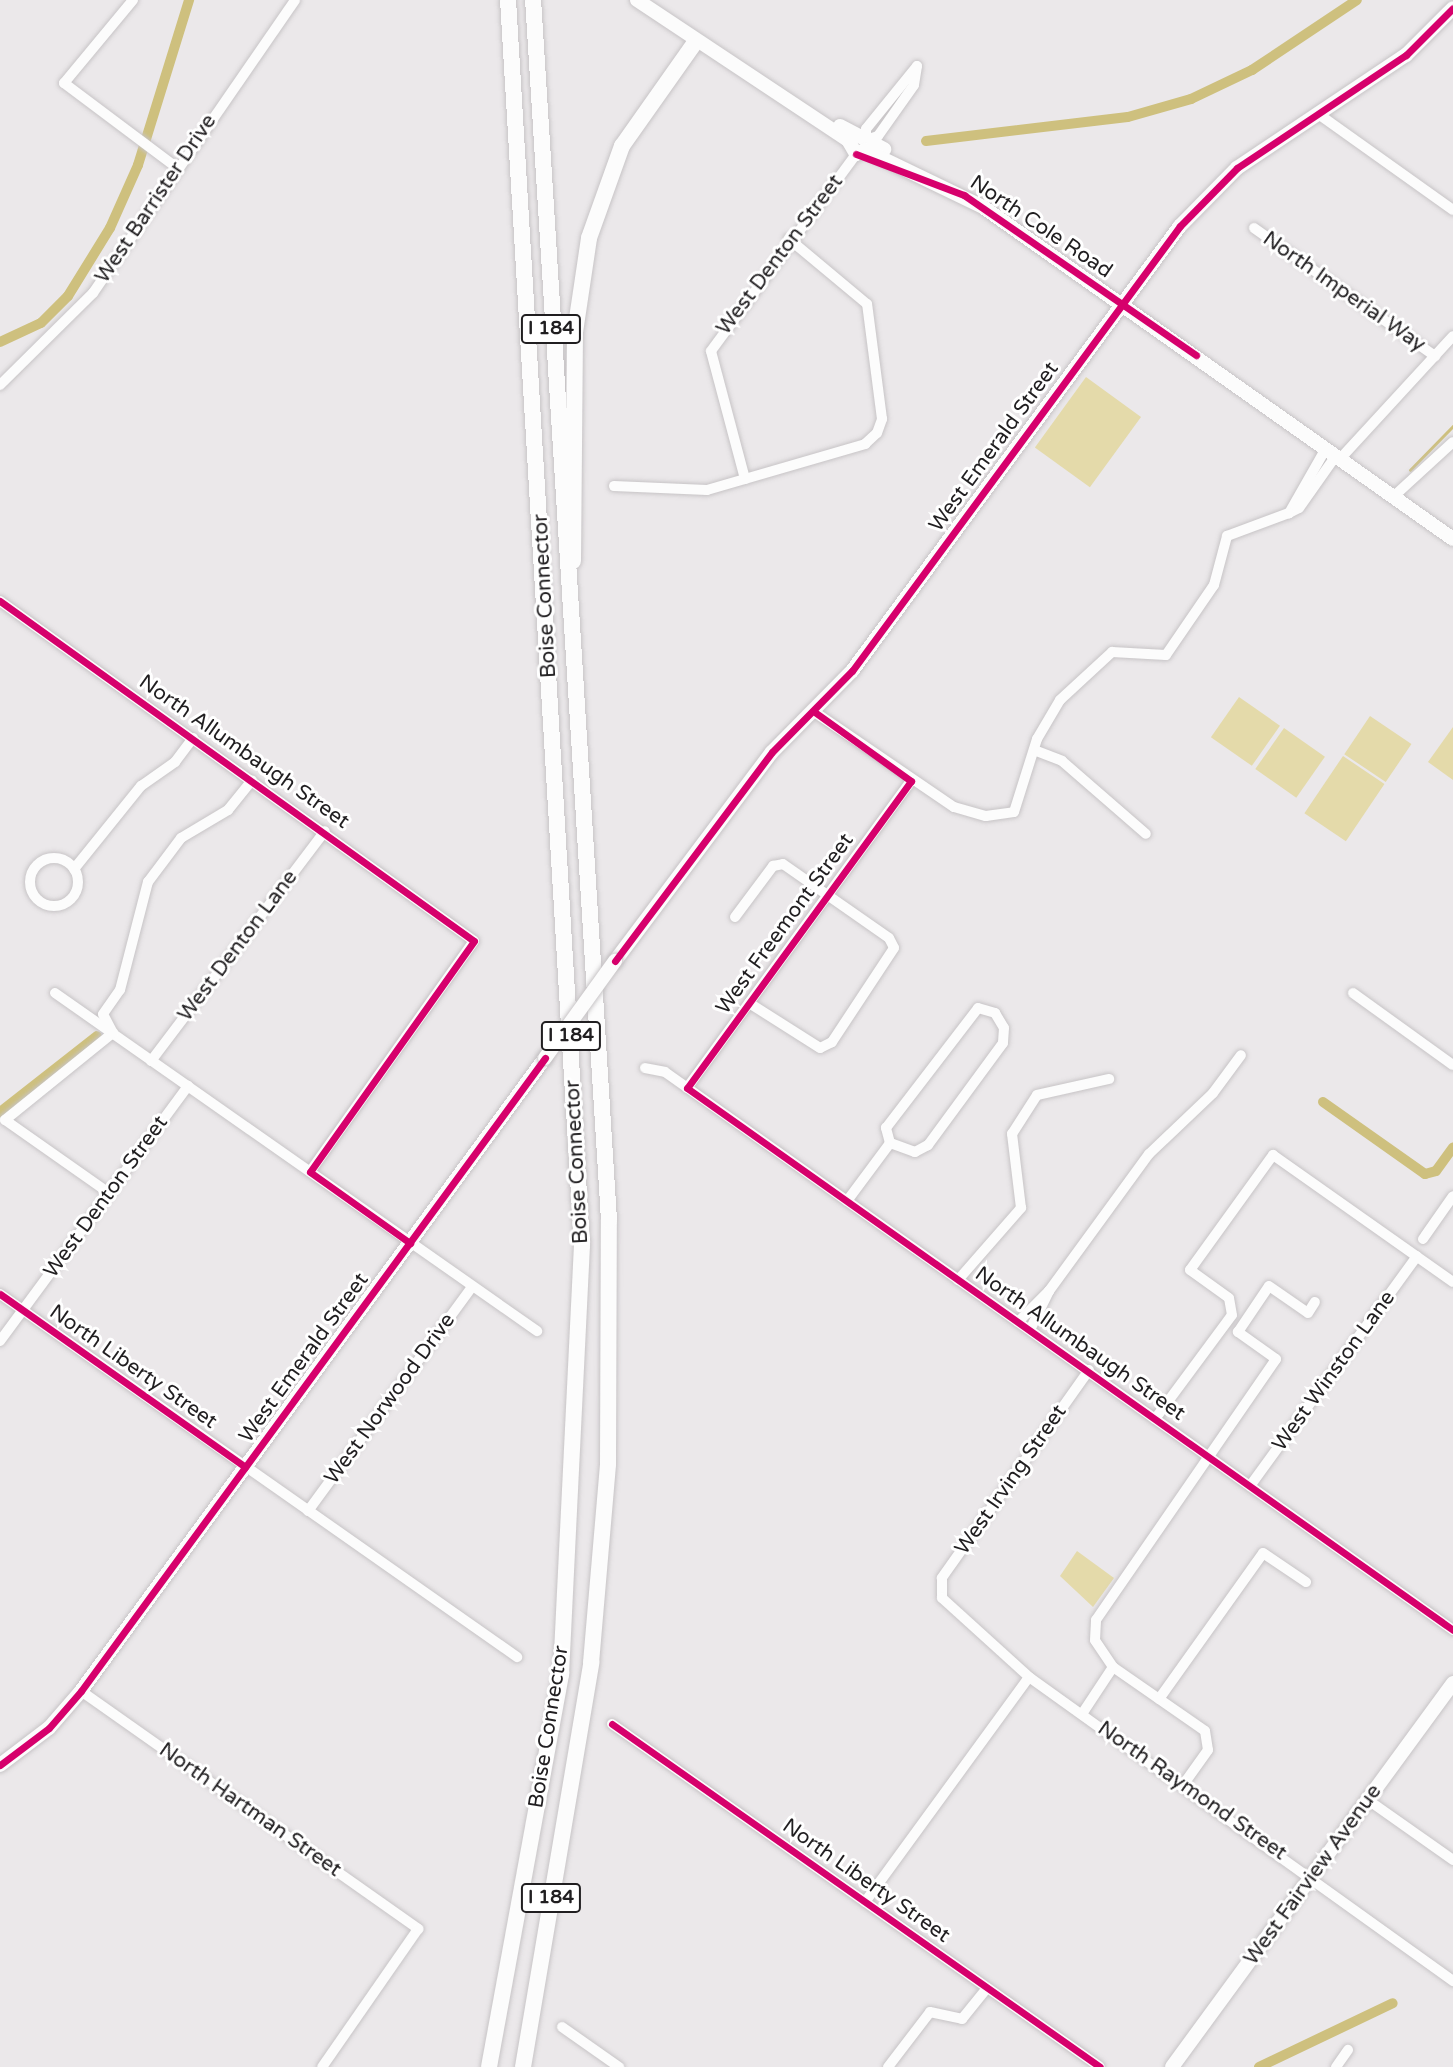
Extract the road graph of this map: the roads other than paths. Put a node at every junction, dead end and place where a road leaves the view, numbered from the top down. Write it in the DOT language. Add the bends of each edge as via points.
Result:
graph roads {
  1 [pos="133,0"];
  2 [pos="295,0"];
  3 [pos="508,0"];
  4 [pos="533,0"];
  5 [pos="637,0"];
  6 [pos="1453,8"];
  7 [pos="696,41"];
  8 [pos="1317,113"];
  9 [pos="815,121"];
  10 [pos="866,140"];
  11 [pos="856,154"];
  12 [pos="176,167"];
  13 [pos="919,173"];
  14 [pos="1453,210"];
  15 [pos="1254,228"];
  16 [pos="789,239"];
  17 [pos="1123,302"];
  18 [pos="1453,336"];
  19 [pos="1434,356"];
  20 [pos="0,385"];
  21 [pos="1453,442"];
  22 [pos="1333,455"];
  23 [pos="744,479"];
  24 [pos="614,486"];
  25 [pos="1393,497"];
  26 [pos="1453,539"];
  27 [pos="0,601"];
  28 [pos="570,658"];
  29 [pos="816,713"];
  30 [pos="193,738"];
  31 [pos="1034,750"];
  32 [pos="252,780"];
  33 [pos="911,780"];
  34 [pos="324,831"];
  35 [pos="1146,834"];
  36 [pos="74,869"];
  37 [pos="827,895"];
  38 [pos="736,917"];
  39 [pos="55,993"];
  40 [pos="1353,993"];
  41 [pos="749,1003"];
  42 [pos="113,1033"];
  43 [pos="1241,1055"];
  44 [pos="151,1060"];
  45 [pos="1453,1065"];
  46 [pos="645,1068"];
  47 [pos="1109,1079"];
  48 [pos="188,1086"];
  49 [pos="687,1088"];
  50 [pos="890,1143"];
  51 [pos="310,1172"];
  52 [pos="109,1193"];
  53 [pos="1453,1196"];
  54 [pos="847,1201"];
  55 [pos="1423,1239"];
  56 [pos="410,1243"];
  57 [pos="1417,1256"];
  58 [pos="958,1280"];
  59 [pos="1453,1282"];
  60 [pos="472,1287"];
  61 [pos="1049,1291"];
  62 [pos="0,1294"];
  63 [pos="1315,1302"];
  64 [pos="23,1310"];
  65 [pos="1018,1322"];
  66 [pos="1030,1330"];
  67 [pos="537,1331"];
  68 [pos="0,1341"];
  69 [pos="1089,1370"];
  70 [pos="1155,1419"];
  71 [pos="1208,1456"];
  72 [pos="245,1467"];
  73 [pos="1250,1486"];
  74 [pos="308,1511"];
  75 [pos="1306,1582"];
  76 [pos="939,1592"];
  77 [pos="1453,1630"];
  78 [pos="517,1657"];
  79 [pos="1113,1667"];
  80 [pos="1029,1677"];
  81 [pos="1453,1683"];
  82 [pos="81,1691"];
  83 [pos="1158,1699"];
  84 [pos="1082,1714"];
  85 [pos="612,1724"];
  86 [pos="0,1765"];
  87 [pos="1183,1785"];
  88 [pos="1368,1800"];
  89 [pos="1453,1860"];
  90 [pos="1311,1877"];
  91 [pos="865,1902"];
  92 [pos="1453,1980"];
  93 [pos="987,1988"];
  94 [pos="562,2027"];
  95 [pos="1348,2049"];
  96 [pos="322,2067"];
  97 [pos="489,2067"];
  98 [pos="523,2067"];
  99 [pos="619,2067"];
  100 [pos="888,2067"];
  101 [pos="1100,2067"];
  102 [pos="1172,2067"];
  103 [pos="1336,2067"];
  1 -- 12 [label="street" via="64,83"];
  2 -- 12 [label="street, West Barrister Drive"];
  3 -- 97 [label="highway, Boise Connector / I 184" via="582,1245 561,1674"];
  4 -- 28 [label="highway, Boise Connector / I 184"];
  5 -- 7 [label="main road, North Cole Road"];
  6 -- 8 [label="main road, West Emerald Street" via="1406,55"];
  7 -- 9 [label="main road, North Cole Road"];
  7 -- 28 [label="highway" via="622,146 578,289"];
  8 -- 14 [label="street"];
  8 -- 17 [label="main road, West Emerald Street" via="1204,198"];
  9 -- 10 [label="main road, North Cole Road" via="829,120"];
  9 -- 11 [label="main road, North Cole Road" via="822,132"];
  10 -- 10 [label="street" via="878,136 914,85 917,66 866,129"];
  10 -- 13 [label="main road, North Cole Road" via="910,161"];
  11 -- 13 [label="main road, North Cole Road" via="904,174"];
  11 -- 16 [label="street, West Denton Street"];
  12 -- 20 [label="street, West Barrister Drive" via="93,293"];
  13 -- 17 [label="main road, North Cole Road" via="983,207"];
  15 -- 19 [label="street, North Imperial Way"];
  16 -- 23 [label="street, West Denton Street" via="711,351"];
  16 -- 23 [label="street" via="867,304 881,419 865,444"];
  17 -- 22 [label="main road, North Cole Road"];
  17 -- 29 [label="main road, West Emerald Street"];
  18 -- 19 [label="street"];
  19 -- 22 [label="street"];
  21 -- 25 [label="street"];
  22 -- 25 [label="main road, North Cole Road"];
  22 -- 31 [label="street" via="1299,508 1227,536 1214,585 1172,649 1157,658 1112,652 1100,660 1060,699"];
  23 -- 24 [label="street" via="688,492"];
  25 -- 26 [label="main road, North Cole Road"];
  27 -- 30 [label="street, North Allumbaugh Street"];
  28 -- 98 [label="highway, Boise Connector / I 184" via="609,1220 608,1464 591,1663"];
  29 -- 33 [label="street"];
  29 -- 56 [label="main road, West Emerald Street, bridge" via="753,775"];
  30 -- 32 [label="street, North Allumbaugh Street"];
  30 -- 36 [label="street" via="175,762 141,786"];
  31 -- 33 [label="street" via="1014,812 971,813"];
  31 -- 35 [label="street" via="1062,761"];
  32 -- 34 [label="street, North Allumbaugh Street"];
  32 -- 42 [label="street" via="228,810 181,838 148,882 120,990 103,1014"];
  33 -- 37 [label="street, West Freemont Street"];
  34 -- 44 [label="street, West Denton Lane"];
  34 -- 51 [label="street, North Allumbaugh Street" via="474,941"];
  36 -- 36 [label="street" via="62,859 40,863 31,876 36,898 49,906 72,899 78,884"];
  37 -- 38 [label="street" via="783,864 773,866"];
  37 -- 41 [label="street, West Freemont Street"];
  37 -- 41 [label="street" via="889,938 894,948 832,1042 820,1048"];
  39 -- 42 [label="street"];
  40 -- 45 [label="street"];
  41 -- 49 [label="street, West Freemont Street"];
  42 -- 44 [label="street"];
  42 -- 52 [label="street" via="5,1120"];
  43 -- 61 [label="street" via="1213,1093 1149,1154"];
  44 -- 48 [label="street"];
  46 -- 49 [label="street, North Allumbaugh Street"];
  47 -- 58 [label="street" via="1045,1089 1029,1106 1012,1134 1021,1208"];
  48 -- 51 [label="street"];
  48 -- 52 [label="street, West Denton Street"];
  49 -- 54 [label="street, North Allumbaugh Street"];
  50 -- 50 [label="street" via="886,1128 946,1044 978,1007 995,1013 1004,1028 1003,1043 928,1145 915,1152"];
  50 -- 54 [label="street"];
  51 -- 56 [label="street"];
  52 -- 64 [label="street, West Denton Street"];
  53 -- 55 [label="street"];
  54 -- 58 [label="street, North Allumbaugh Street"];
  56 -- 60 [label="street"];
  56 -- 72 [label="main road, West Emerald Street"];
  57 -- 59 [label="street"];
  57 -- 70 [label="street" via="1273,1155 1190,1270 1229,1298 1231,1314"];
  57 -- 73 [label="street, West Winston Lane"];
  58 -- 65 [label="street, North Allumbaugh Street"];
  60 -- 67 [label="street"];
  60 -- 74 [label="street, West Norwood Drive"];
  61 -- 65 [label="street"];
  61 -- 66 [label="street"];
  62 -- 64 [label="street, North Liberty Street"];
  63 -- 71 [label="street" via="1308,1313 1269,1286 1261,1297 1238,1332 1276,1359"];
  64 -- 68 [label="street, West Denton Street"];
  64 -- 72 [label="street, North Liberty Street"];
  65 -- 66 [label="street, North Allumbaugh Street"];
  66 -- 69 [label="street, North Allumbaugh Street"];
  69 -- 70 [label="street, North Allumbaugh Street"];
  69 -- 76 [label="street, West Irving Street" via="942,1578"];
  70 -- 71 [label="street, North Allumbaugh Street"];
  71 -- 73 [label="street, North Allumbaugh Street"];
  71 -- 79 [label="street" via="1096,1620 1095,1640"];
  72 -- 74 [label="street, North Liberty Street"];
  72 -- 82 [label="main road, West Emerald Street"];
  73 -- 77 [label="street, North Allumbaugh Street"];
  74 -- 78 [label="street, North Liberty Street"];
  75 -- 83 [label="street" via="1263,1553"];
  76 -- 80 [label="street, North Raymond Street"];
  79 -- 83 [label="street"];
  79 -- 84 [label="street"];
  80 -- 84 [label="street, North Raymond Street"];
  80 -- 91 [label="street"];
  81 -- 88 [label="main road, West Fairview Avenue"];
  82 -- 86 [label="main road, West Emerald Street" via="48,1728"];
  82 -- 96 [label="street, North Hartman Street" via="418,1929"];
  83 -- 87 [label="street" via="1211,1742"];
  84 -- 87 [label="street, North Raymond Street"];
  85 -- 91 [label="street, North Liberty Street"];
  87 -- 90 [label="street, North Raymond Street"];
  88 -- 89 [label="street"];
  88 -- 90 [label="main road, West Fairview Avenue"];
  90 -- 92 [label="street, North Raymond Street"];
  90 -- 102 [label="main road, West Fairview Avenue"];
  91 -- 93 [label="street, North Liberty Street"];
  93 -- 100 [label="street" via="962,2019 930,2012"];
  93 -- 101 [label="street, North Liberty Street"];
  94 -- 99 [label="street"];
  95 -- 103 [label="street"];
}
